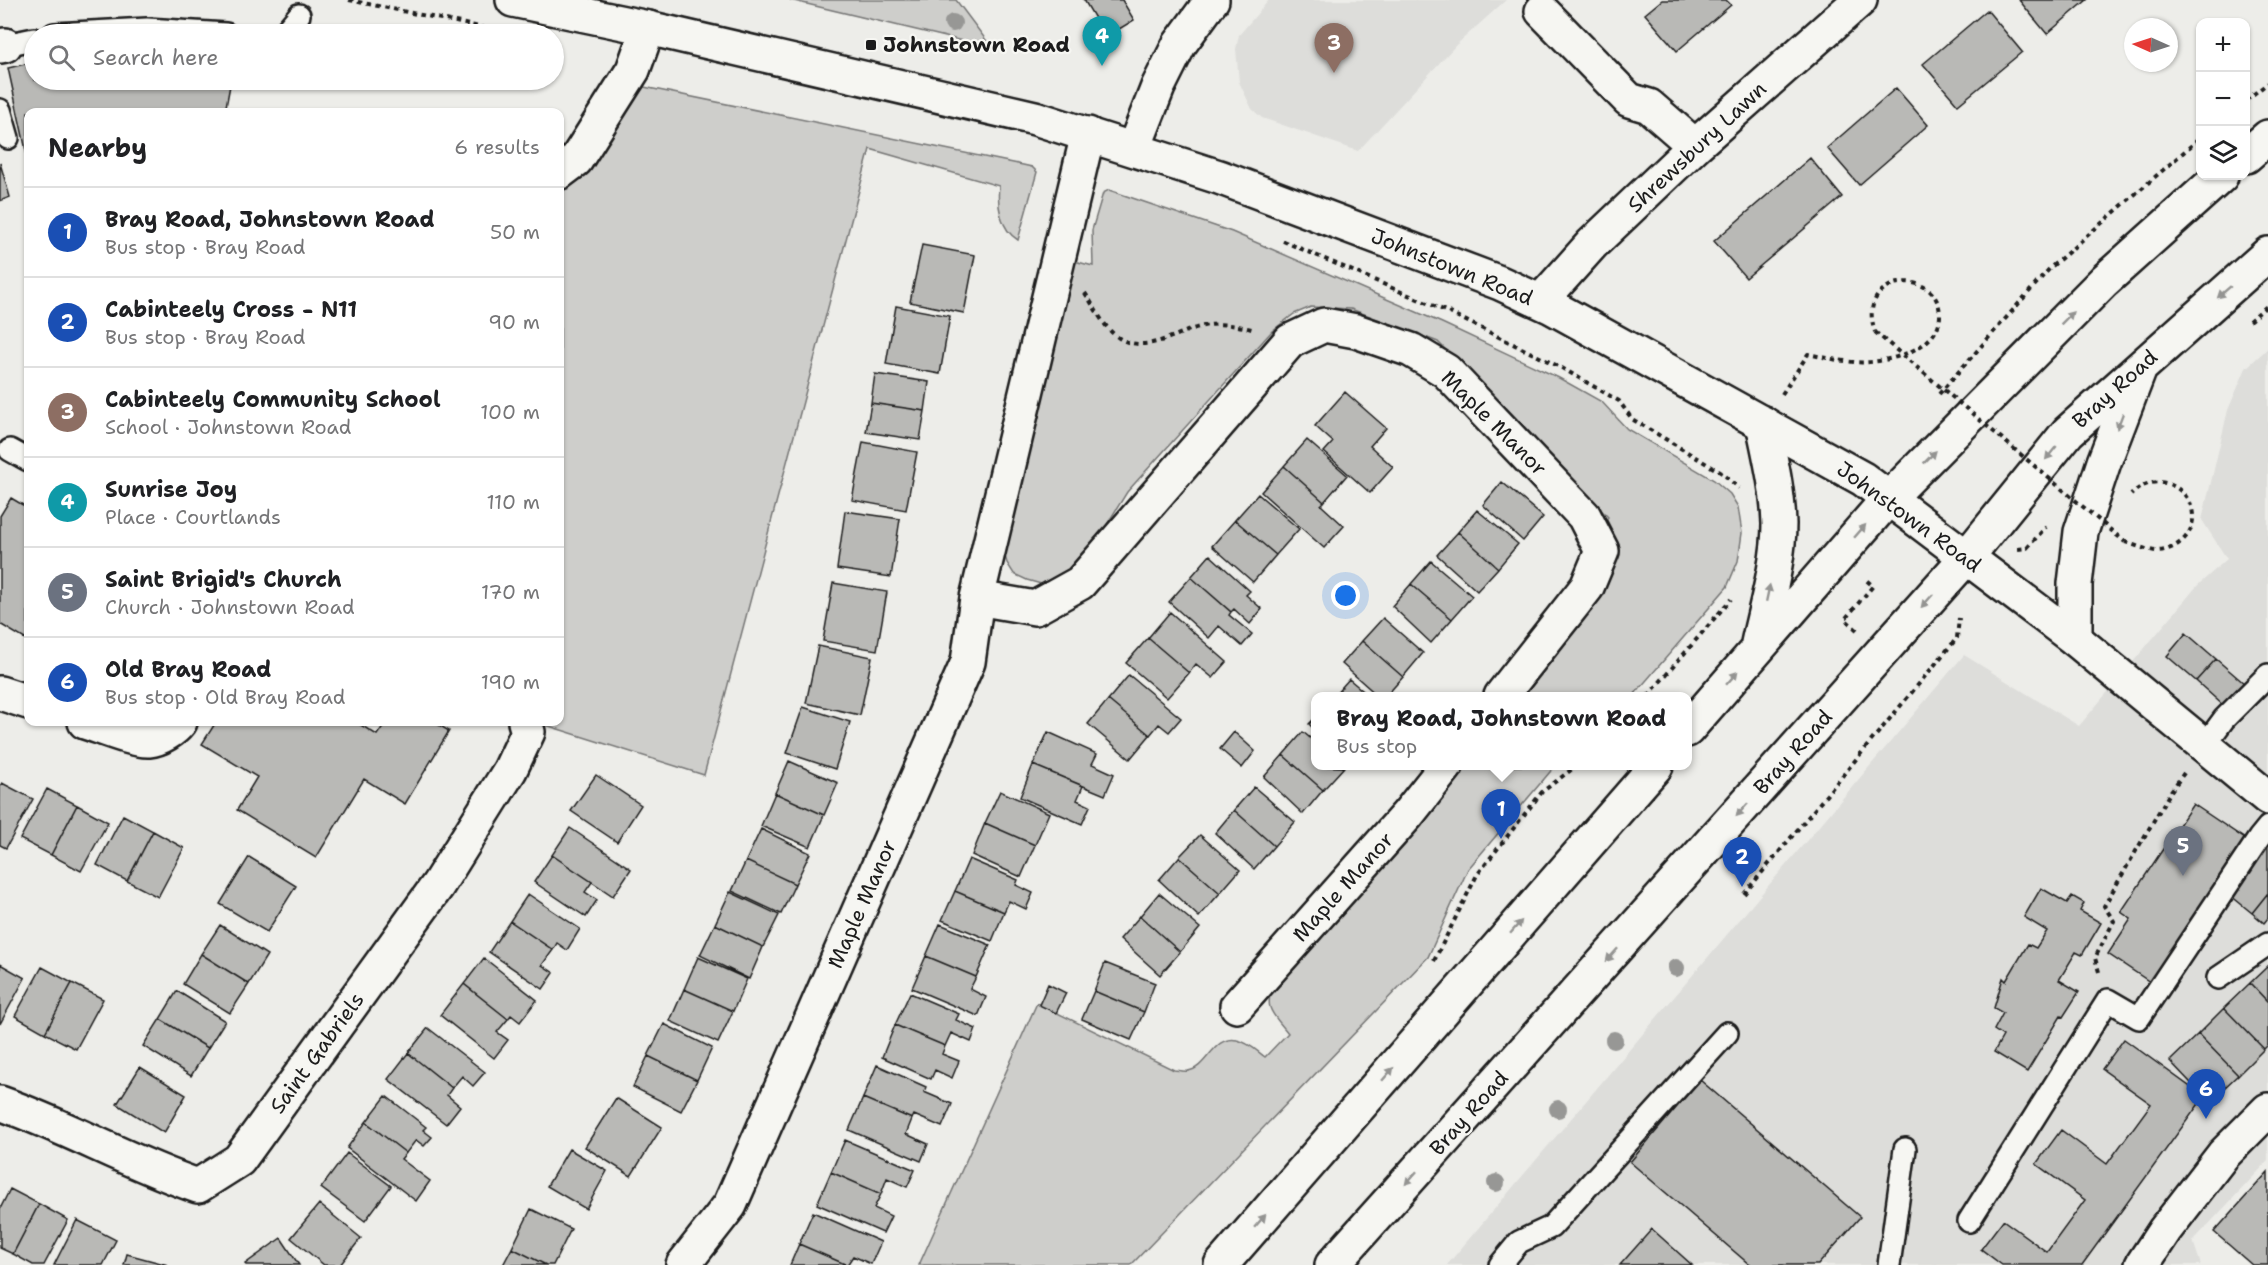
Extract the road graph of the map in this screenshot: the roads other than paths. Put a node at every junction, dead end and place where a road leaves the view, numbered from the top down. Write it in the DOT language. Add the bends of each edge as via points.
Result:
graph roads {
  1 [pos="513,0"];
  2 [pos="1212,0"];
  3 [pos="1860,0"];
  4 [pos="1542,11"];
  5 [pos="299,15"];
  6 [pos="292,24"];
  7 [pos="648,28"];
  8 [pos="0,110"];
  9 [pos="1088,134"];
  10 [pos="2268,137"];
  11 [pos="8,138"];
  12 [pos="1695,146"];
  13 [pos="1134,148"];
  14 [pos="2250,153"];
  15 [pos="564,169"];
  16 [pos="2218,180"];
  17 [pos="2268,254"];
  18 [pos="1541,302"];
  19 [pos="2140,366"];
  20 [pos="1763,423"];
  21 [pos="10,450"];
  22 [pos="24,458"];
  23 [pos="1888,498"];
  24 [pos="1966,558"];
  25 [pos="977,598"];
  26 [pos="2074,639"];
  27 [pos="1756,650"];
  28 [pos="2268,675"];
  29 [pos="1504,692"];
  30 [pos="0,693"];
  31 [pos="24,701"];
  32 [pos="1692,724"];
  33 [pos="98,726"];
  34 [pos="178,726"];
  35 [pos="526,726"];
  36 [pos="2204,746"];
  37 [pos="1442,770"];
  38 [pos="1652,770"];
  39 [pos="2268,798"];
  40 [pos="2268,827"];
  41 [pos="2268,944"];
  42 [pos="2218,978"];
  43 [pos="1237,1006"];
  44 [pos="1727,1033"];
  45 [pos="0,1103"];
  46 [pos="2268,1110"];
  47 [pos="1905,1149"];
  48 [pos="1970,1221"];
  49 [pos="683,1265"];
  50 [pos="1221,1265"];
  51 [pos="1332,1265"];
  52 [pos="1500,1265"];
  53 [pos="1889,1265"];
  54 [pos="2142,1265"];
  1 -- 7 [label="main road, Johnstown Road"];
  2 -- 13 [label="main road" via="1179,45"];
  3 -- 12 [label="main road, Shrewsbury Lawn"];
  4 -- 12 [label="main road" via="1629,100 1649,106"];
  5 -- 6 [label="lane"];
  7 -- 9 [label="main road, Johnstown Road" via="1035,118"];
  7 -- 15 [label="main road" via="633,70 576,160"];
  8 -- 11 [label="lane"];
  9 -- 13 [label="main road, Johnstown Road"];
  9 -- 25 [label="main road, Maple Manor"];
  10 -- 14 [label="main road"];
  12 -- 18 [label="main road, Shrewsbury Lawn" via="1592,244"];
  13 -- 18 [label="main road, Johnstown Road" via="1489,279"];
  23 -- 16 [label="main road, one-way" via="2104,281"];
  17 -- 19 [label="main road, Bray Road, one-way"];
  18 -- 20 [label="main road, Johnstown Road"];
  19 -- 24 [label="main road, Bray Road, one-way" via="2068,432"];
  19 -- 26 [label="main road, one-way" via="2081,532"];
  20 -- 23 [label="main road, Johnstown Road" via="1863,479"];
  27 -- 20 [label="main road, one-way" via="1779,525"];
  21 -- 22 [label="lane"];
  23 -- 24 [label="main road, Johnstown Road"];
  27 -- 23 [label="main road, one-way"];
  24 -- 26 [label="main road, Johnstown Road"];
  24 -- 51 [label="main road, Bray Road, one-way"];
  25 -- 29 [label="main road, Maple Manor" via="1035,608 1080,583 1290,341 1324,325 1412,350 1446,371 1584,516 1602,551 1587,587"];
  25 -- 49 [label="main road, Maple Manor" via="968,662 730,1205"];
  26 -- 36 [label="main road, Johnstown Road"];
  32 -- 27 [label="main road, one-way"];
  28 -- 36 [label="lane" via="2224,719"];
  30 -- 31 [label="main road"];
  33 -- 34 [label="main road" via="149,740"];
  35 -- 45 [label="main road, Saint Gabriels" via="528,732 510,771 438,885 239,1160 198,1186"];
  36 -- 39 [label="main road, Johnstown Road"];
  37 -- 43 [label="main road, Maple Manor" via="1408,814"];
  50 -- 38 [label="main road, one-way"];
  40 -- 48 [label="lane" via="2139,1018 2108,1000"];
  41 -- 42 [label="lane"];
  44 -- 52 [label="lane" via="1551,1227 1519,1242"];
  46 -- 54 [label="main road" via="2223,1155"];
  47 -- 53 [label="lane"];
}
